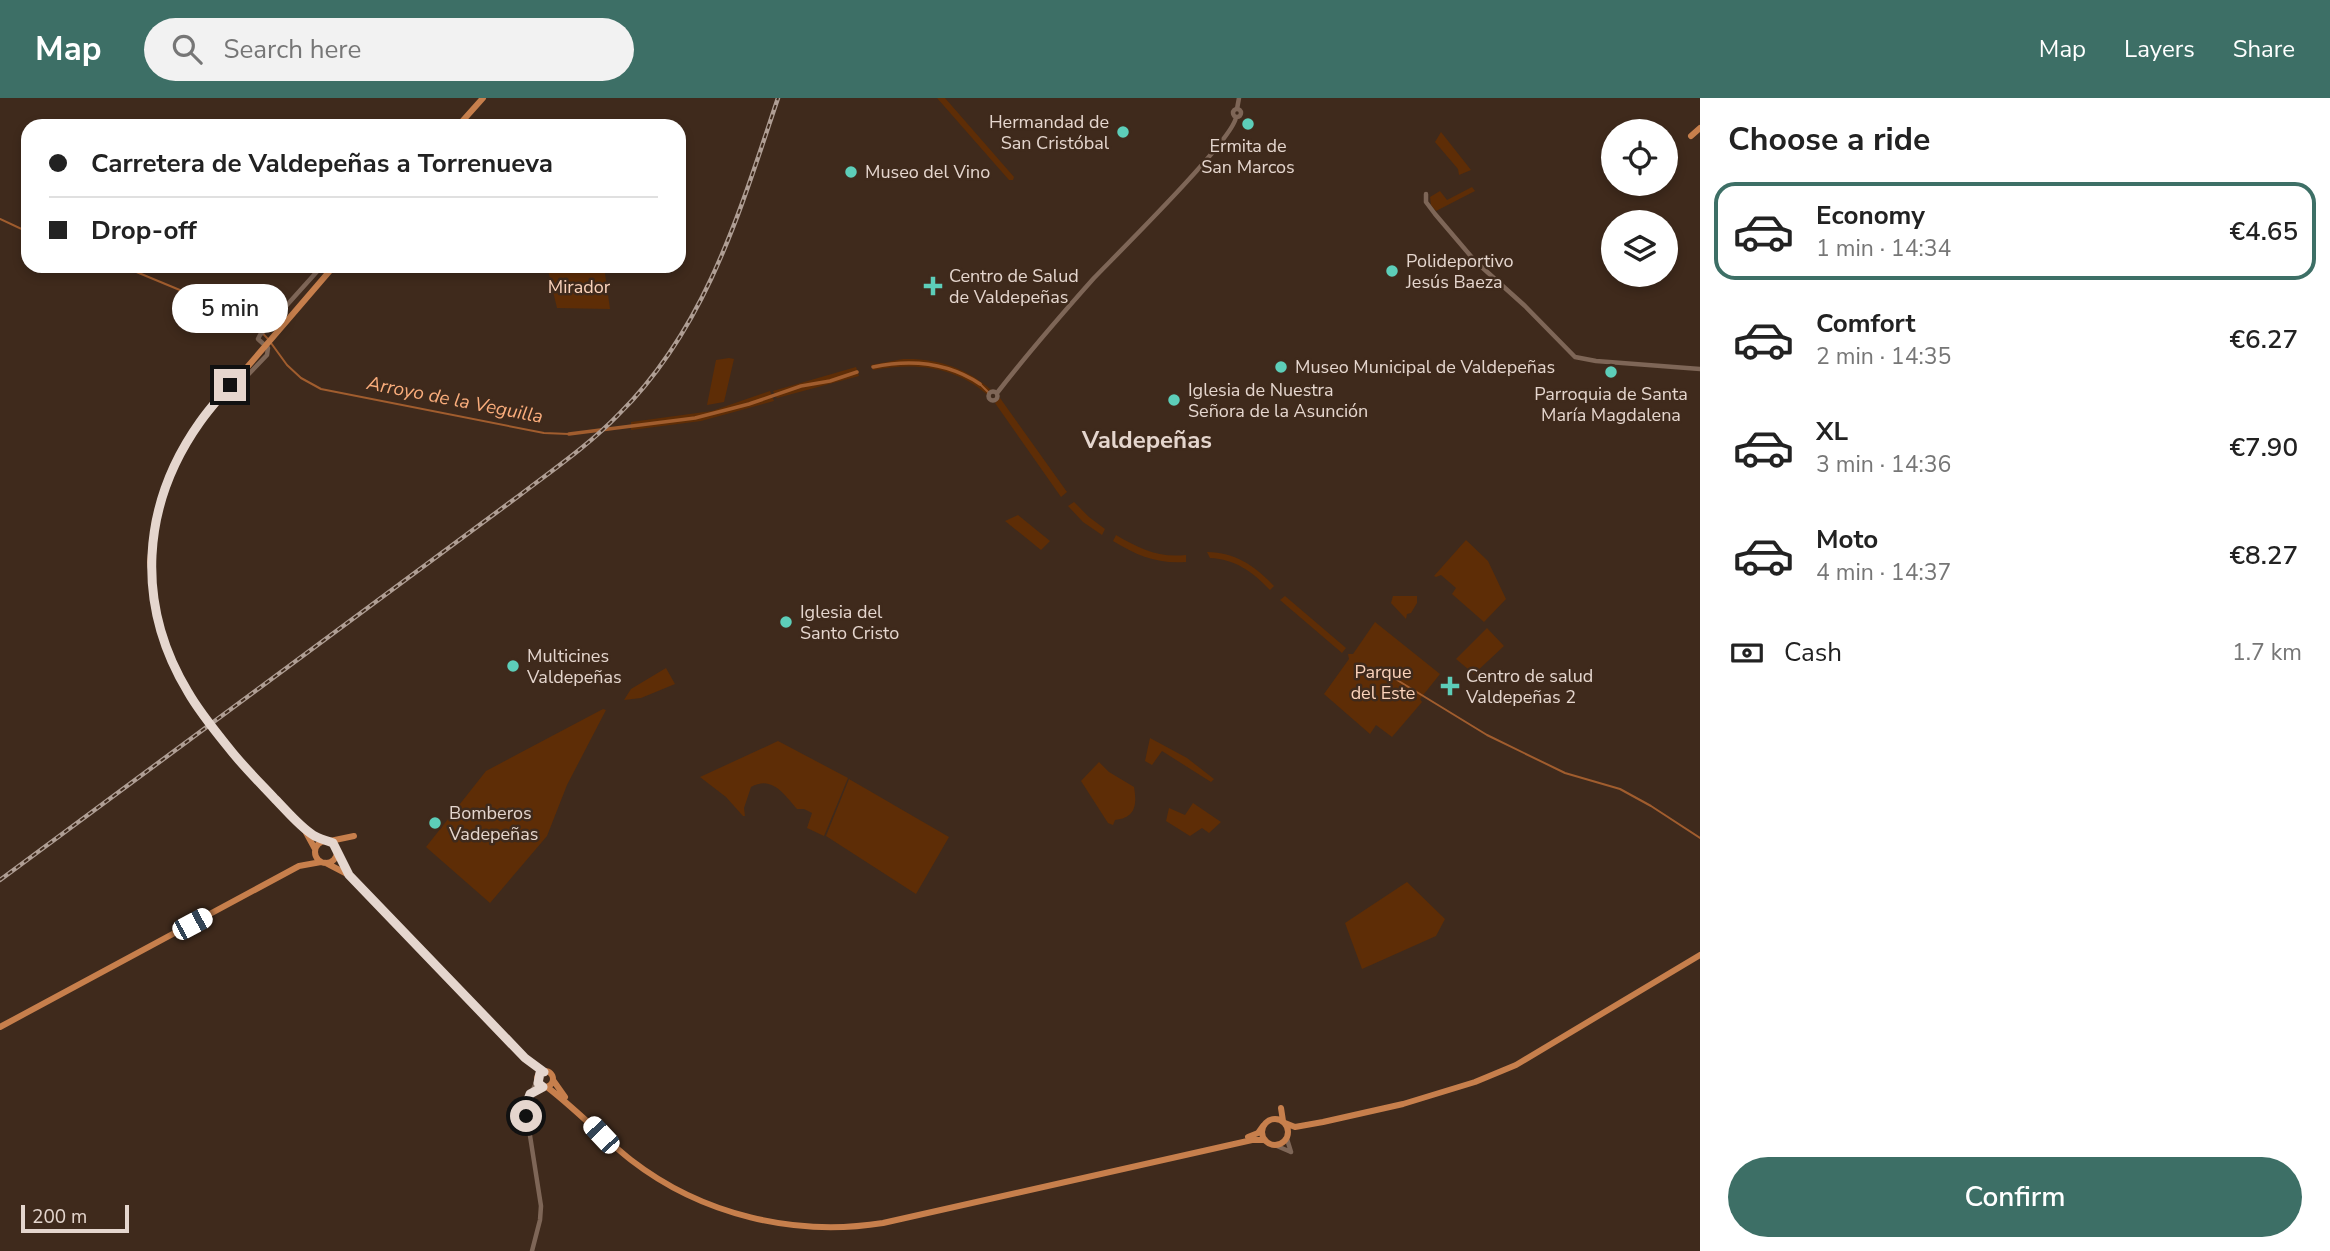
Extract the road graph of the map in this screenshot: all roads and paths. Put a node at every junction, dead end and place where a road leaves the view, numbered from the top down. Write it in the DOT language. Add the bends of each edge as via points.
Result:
graph roads {
  1 [pos="483,98"];
  2 [pos="1240,98"];
  3 [pos="464,119"];
  4 [pos="1700,128"];
  5 [pos="1700,135"];
  6 [pos="1426,194"];
  7 [pos="316,273"];
  8 [pos="328,273"];
  9 [pos="1700,369"];
  10 [pos="243,380"];
  11 [pos="997,393"];
  12 [pos="303,827"];
  13 [pos="328,841"];
  14 [pos="315,849"];
  15 [pos="337,852"];
  16 [pos="324,862"];
  17 [pos="299,866"];
  18 [pos="349,875"];
  19 [pos="1700,955"];
  20 [pos="0,1027"];
  21 [pos="525,1058"];
  22 [pos="544,1072"];
  23 [pos="537,1079"];
  24 [pos="553,1080"];
  25 [pos="545,1087"];
  26 [pos="532,1092"];
  27 [pos="570,1104"];
  28 [pos="1281,1121"];
  29 [pos="1323,1122"];
  30 [pos="1263,1126"];
  31 [pos="1288,1138"];
  32 [pos="1265,1140"];
  33 [pos="1278,1146"];
  34 [pos="1178,1156"];
  35 [pos="532,1251"];
  1 -- 3 [label="main road"];
  2 -- 11 [label="street" via="1233,113 1235,122 1196,170 1093,279"];
  4 -- 5 [label="main road" via="1691,136"];
  6 -- 9 [label="street" via="1426,202 1470,255 1575,357"];
  7 -- 10 [label="street" via="260,335 268,355"];
  8 -- 12 [label="main road" via="200,422 172,469 155,521 150,562 166,647 202,715"];
  12 -- 13 [label="main road"];
  12 -- 14 [label="main road"];
  13 -- 14 [label="main road"];
  13 -- 15 [label="main road"];
  13 -- 15 [label="main road" via="354,836"];
  14 -- 16 [label="main road" via="316,857"];
  14 -- 17 [label="main road"];
  15 -- 16 [label="main road" via="333,860"];
  15 -- 18 [label="main road"];
  16 -- 17 [label="main road"];
  16 -- 18 [label="main road"];
  17 -- 20 [label="main road"];
  18 -- 21 [label="main road"];
  19 -- 29 [label="main road" via="1516,1065 1415,1101"];
  21 -- 22 [label="main road"];
  21 -- 23 [label="main road"];
  22 -- 23 [label="main road"];
  22 -- 24 [label="main road"];
  23 -- 25 [label="main road"];
  23 -- 26 [label="street"];
  24 -- 25 [label="main road"];
  24 -- 27 [label="main road"];
  25 -- 26 [label="street"];
  25 -- 27 [label="main road"];
  26 -- 35 [label="street" via="526,1105 527,1122 541,1210"];
  27 -- 34 [label="main road" via="629,1159 680,1191 738,1214 799,1226 883,1223"];
  28 -- 29 [label="main road" via="1295,1127"];
  28 -- 30 [label="main road"];
  28 -- 31 [label="main road"];
  29 -- 31 [label="main road"];
  30 -- 32 [label="main road"];
  30 -- 34 [label="main road" via="1254,1136"];
  31 -- 33 [label="main road"];
  31 -- 33 [label="street" via="1291,1153"];
  32 -- 33 [label="main road"];
  32 -- 34 [label="main road"];
}
